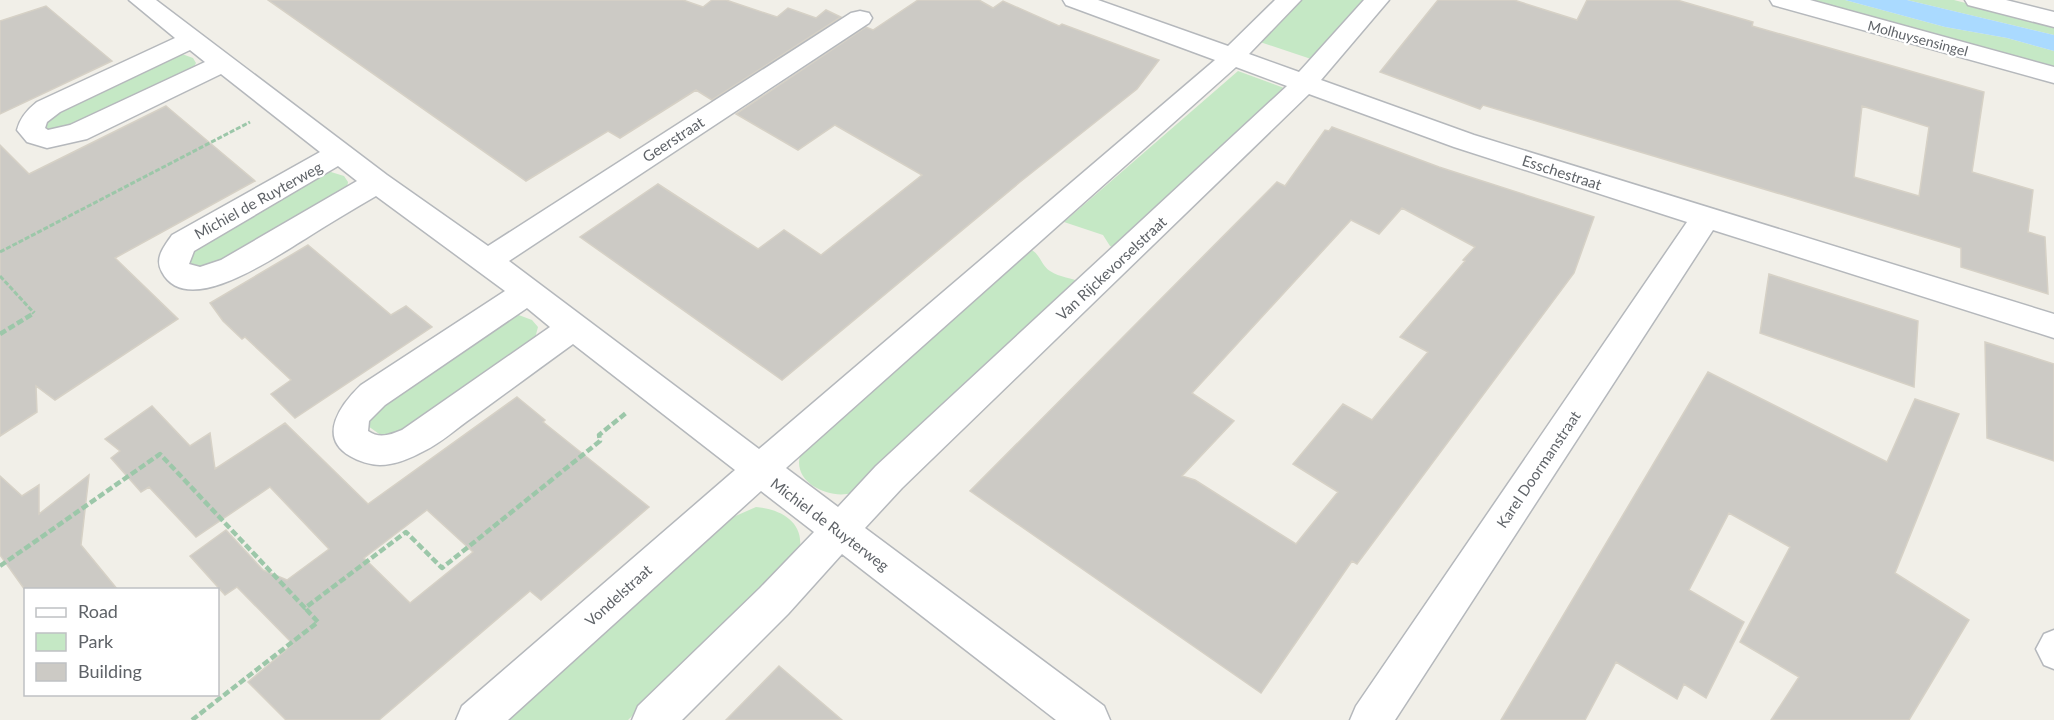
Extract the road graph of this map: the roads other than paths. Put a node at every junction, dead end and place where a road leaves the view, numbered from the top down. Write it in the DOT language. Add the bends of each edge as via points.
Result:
graph roads {
  1 [pos="141,0"];
  2 [pos="1075,0"];
  3 [pos="1289,0"];
  4 [pos="1377,0"];
  5 [pos="1782,0"];
  6 [pos="1977,0"];
  7 [pos="860,18"];
  8 [pos="2054,20"];
  9 [pos="192,40"];
  10 [pos="1233,57"];
  11 [pos="223,63"];
  12 [pos="2054,75"];
  13 [pos="1304,83"];
  14 [pos="340,153"];
  15 [pos="377,182"];
  16 [pos="1705,218"];
  17 [pos="487,261"];
  18 [pos="526,293"];
  19 [pos="2054,326"];
  20 [pos="572,328"];
  21 [pos="759,470"];
  22 [pos="839,531"];
  23 [pos="2054,644"];
  24 [pos="2054,656"];
  25 [pos="477,720"];
  26 [pos="653,720"];
  27 [pos="1089,720"];
  28 [pos="1371,720"];
  1 -- 9 [label="street, Michiel de Ruyterweg"];
  2 -- 10 [label="street, Esschestraat"];
  3 -- 10 [label="street"];
  4 -- 13 [label="street, Van Rijckevorselstraat"];
  5 -- 12 [label="street, Molhuysensingel"];
  6 -- 8 [label="street"];
  7 -- 17 [label="street, Geerstraat"];
  9 -- 11 [label="street, Michiel de Ruyterweg"];
  9 -- 11 [label="street" via="50,106 38,114 31,130 47,139 77,133"];
  10 -- 13 [label="street, Esschestraat"];
  10 -- 21 [label="street"];
  11 -- 14 [label="street, Michiel de Ruyterweg"];
  13 -- 16 [label="street, Esschestraat" via="1464,141"];
  13 -- 22 [label="street, Van Rijckevorselstraat" via="897,469"];
  14 -- 15 [label="street, Michiel de Ruyterweg"];
  14 -- 15 [label="street, Michiel de Ruyterweg" via="183,243 172,264 177,272 200,278 232,268"];
  15 -- 17 [label="street, Michiel de Ruyterweg"];
  16 -- 19 [label="street, Esschestraat"];
  16 -- 28 [label="street, Karel Doormanstraat"];
  17 -- 18 [label="street, Michiel de Ruyterweg"];
  18 -- 20 [label="street, Michiel de Ruyterweg"];
  18 -- 20 [label="street" via="373,395 350,422 350,436 360,447 376,451 395,449 414,440"];
  20 -- 21 [label="street, Michiel de Ruyterweg"];
  21 -- 22 [label="street, Michiel de Ruyterweg"];
  21 -- 25 [label="street, Vondelstraat"];
  22 -- 26 [label="street"];
  22 -- 27 [label="street, Michiel de Ruyterweg"];
  23 -- 24 [label="lane"];
}
